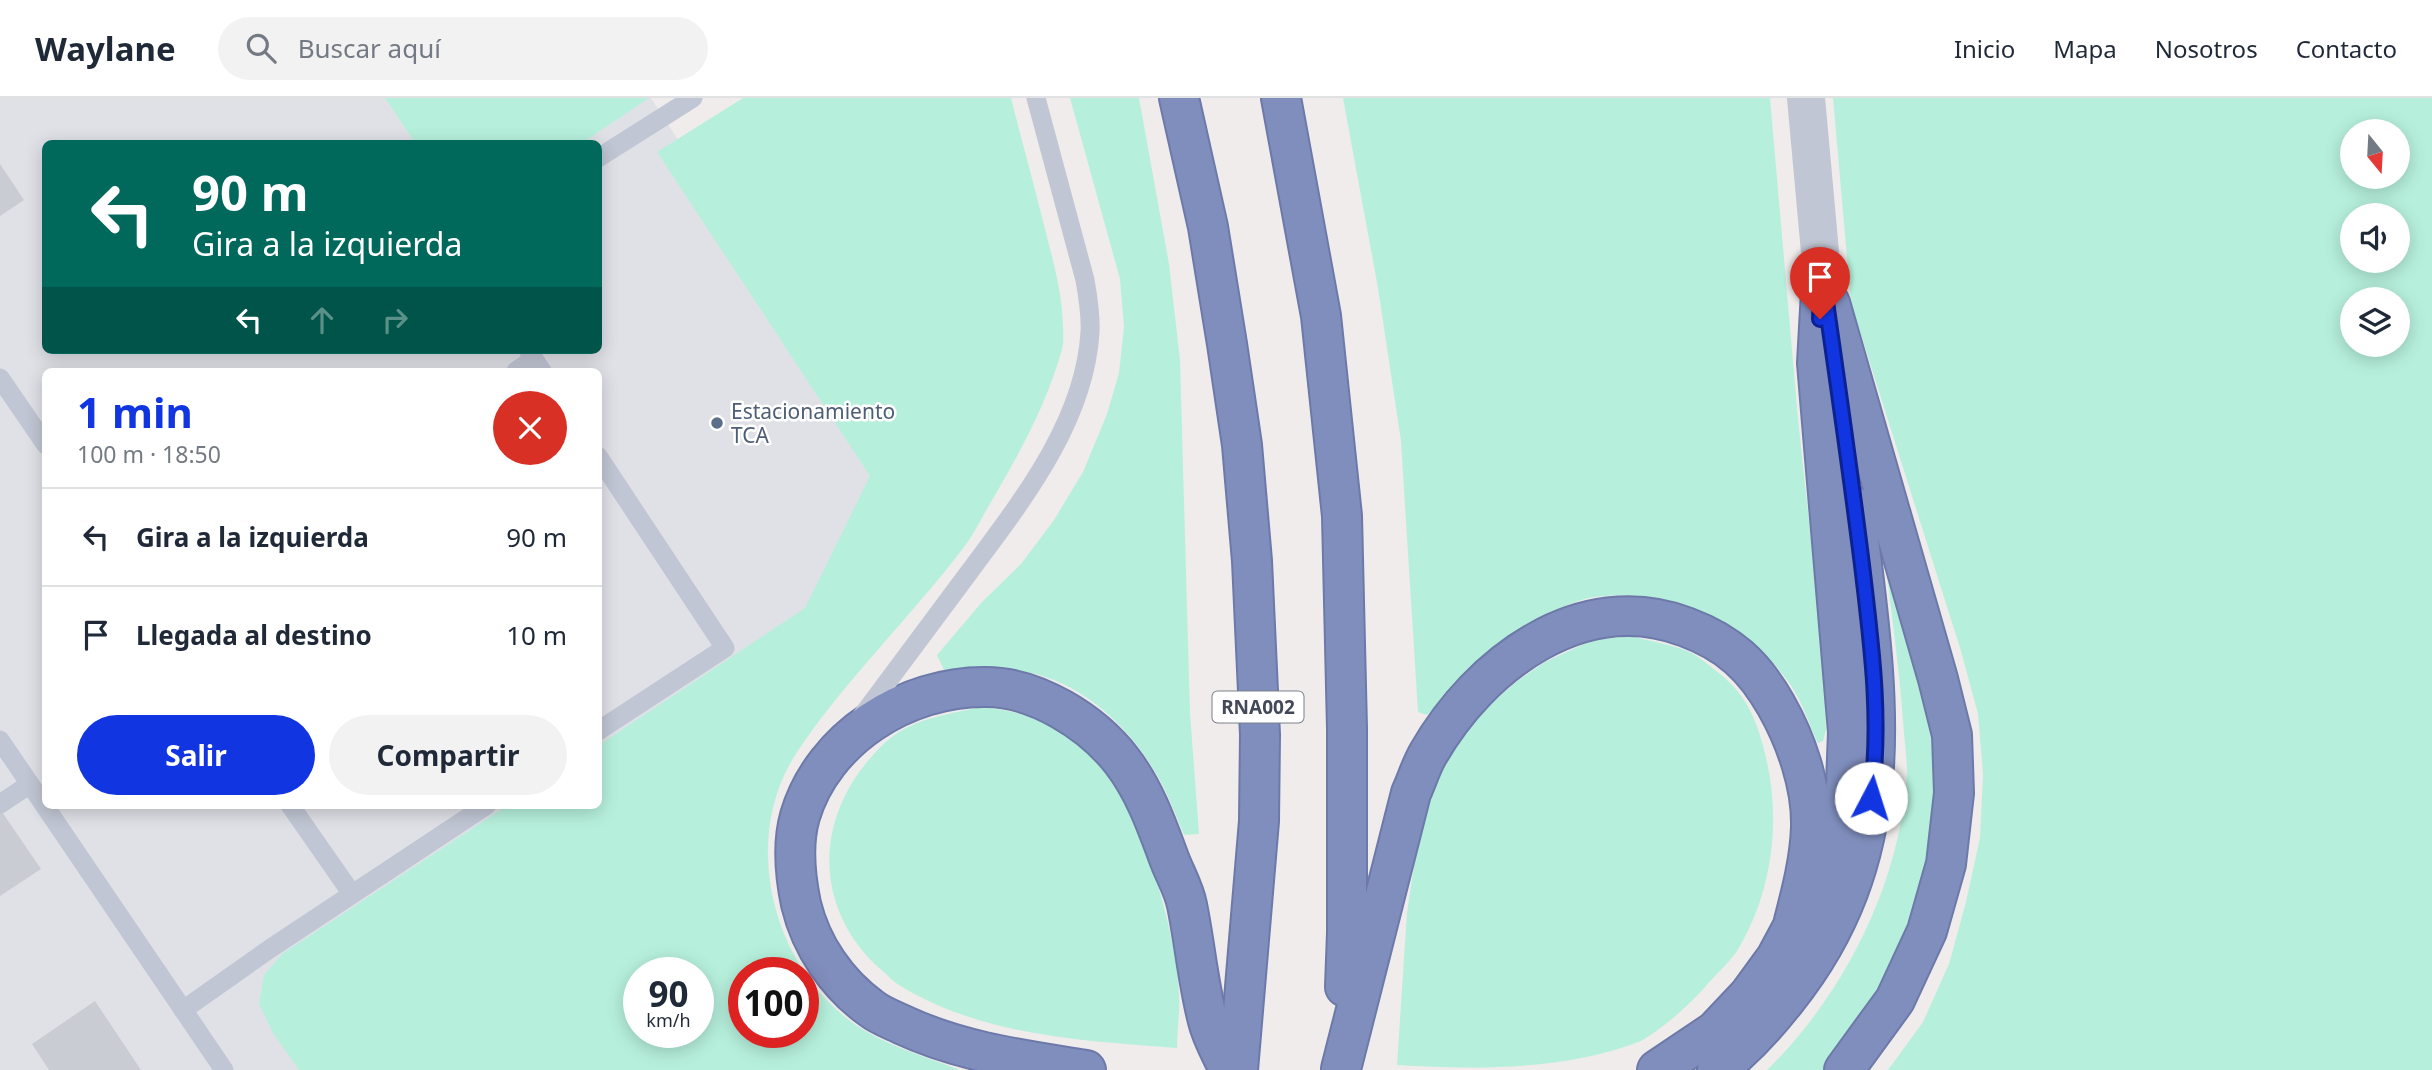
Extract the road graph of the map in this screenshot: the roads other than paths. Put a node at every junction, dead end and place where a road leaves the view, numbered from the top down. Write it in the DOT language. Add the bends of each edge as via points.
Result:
graph roads {
  1 [pos="693,98"];
  2 [pos="1036,98"];
  3 [pos="1179,98"];
  4 [pos="1281,98"];
  5 [pos="1806,98"];
  6 [pos="602,155"];
  7 [pos="1822,274"];
  8 [pos="0,378"];
  9 [pos="42,439"];
  10 [pos="602,462"];
  11 [pos="602,728"];
  12 [pos="0,740"];
  13 [pos="828,762"];
  14 [pos="30,784"];
  15 [pos="42,802"];
  16 [pos="0,804"];
  17 [pos="47,809"];
  18 [pos="293,809"];
  19 [pos="480,809"];
  20 [pos="352,894"];
  21 [pos="1794,921"];
  22 [pos="183,1010"];
  23 [pos="1341,1069"];
  24 [pos="224,1070"];
  25 [pos="1086,1070"];
  26 [pos="1229,1070"];
  27 [pos="1238,1070"];
  28 [pos="1657,1070"];
  29 [pos="1717,1070"];
  30 [pos="1844,1070"];
  1 -- 6 [label="lane"];
  2 -- 13 [label="lane" via="1089,304 1090,334 1074,403 1034,485"];
  3 -- 27 [label="highway, RNA002" via="1208,227 1229,356 1252,561 1259,821"];
  4 -- 23 [label="highway" via="1321,316 1342,516 1347,933"];
  5 -- 7 [label="street"];
  7 -- 21 [label="highway" via="1817,363 1848,745 1838,826 1824,868"];
  7 -- 29 [label="highway" via="1873,657 1874,778 1866,838 1832,931 1771,1018"];
  7 -- 30 [label="highway" via="1938,679 1952,735 1954,793 1946,864 1927,931 1895,1000"];
  8 -- 9 [label="lane"];
  10 -- 11 [label="lane" via="725,648"];
  12 -- 14 [label="lane"];
  13 -- 25 [label="highway" via="800,817 796,873 805,919 819,951 843,984 873,1011 949,1044"];
  13 -- 26 [label="highway" via="854,734 886,712 915,698 949,690 987,687 1026,694 1094,732 1121,760 1145,797 1186,902 1209,1024"];
  14 -- 15 [label="lane"];
  14 -- 16 [label="lane"];
  17 -- 22 [label="lane"];
  18 -- 20 [label="lane"];
  19 -- 20 [label="lane"];
  20 -- 22 [label="lane"];
  21 -- 23 [label="highway" via="1811,825 1806,785 1792,738 1761,679 1731,650 1669,620 1639,615 1594,618 1518,653 1455,714 1427,755 1411,793"];
  21 -- 28 [label="highway" via="1776,958 1749,995 1715,1031"];
  22 -- 24 [label="lane"];
}
